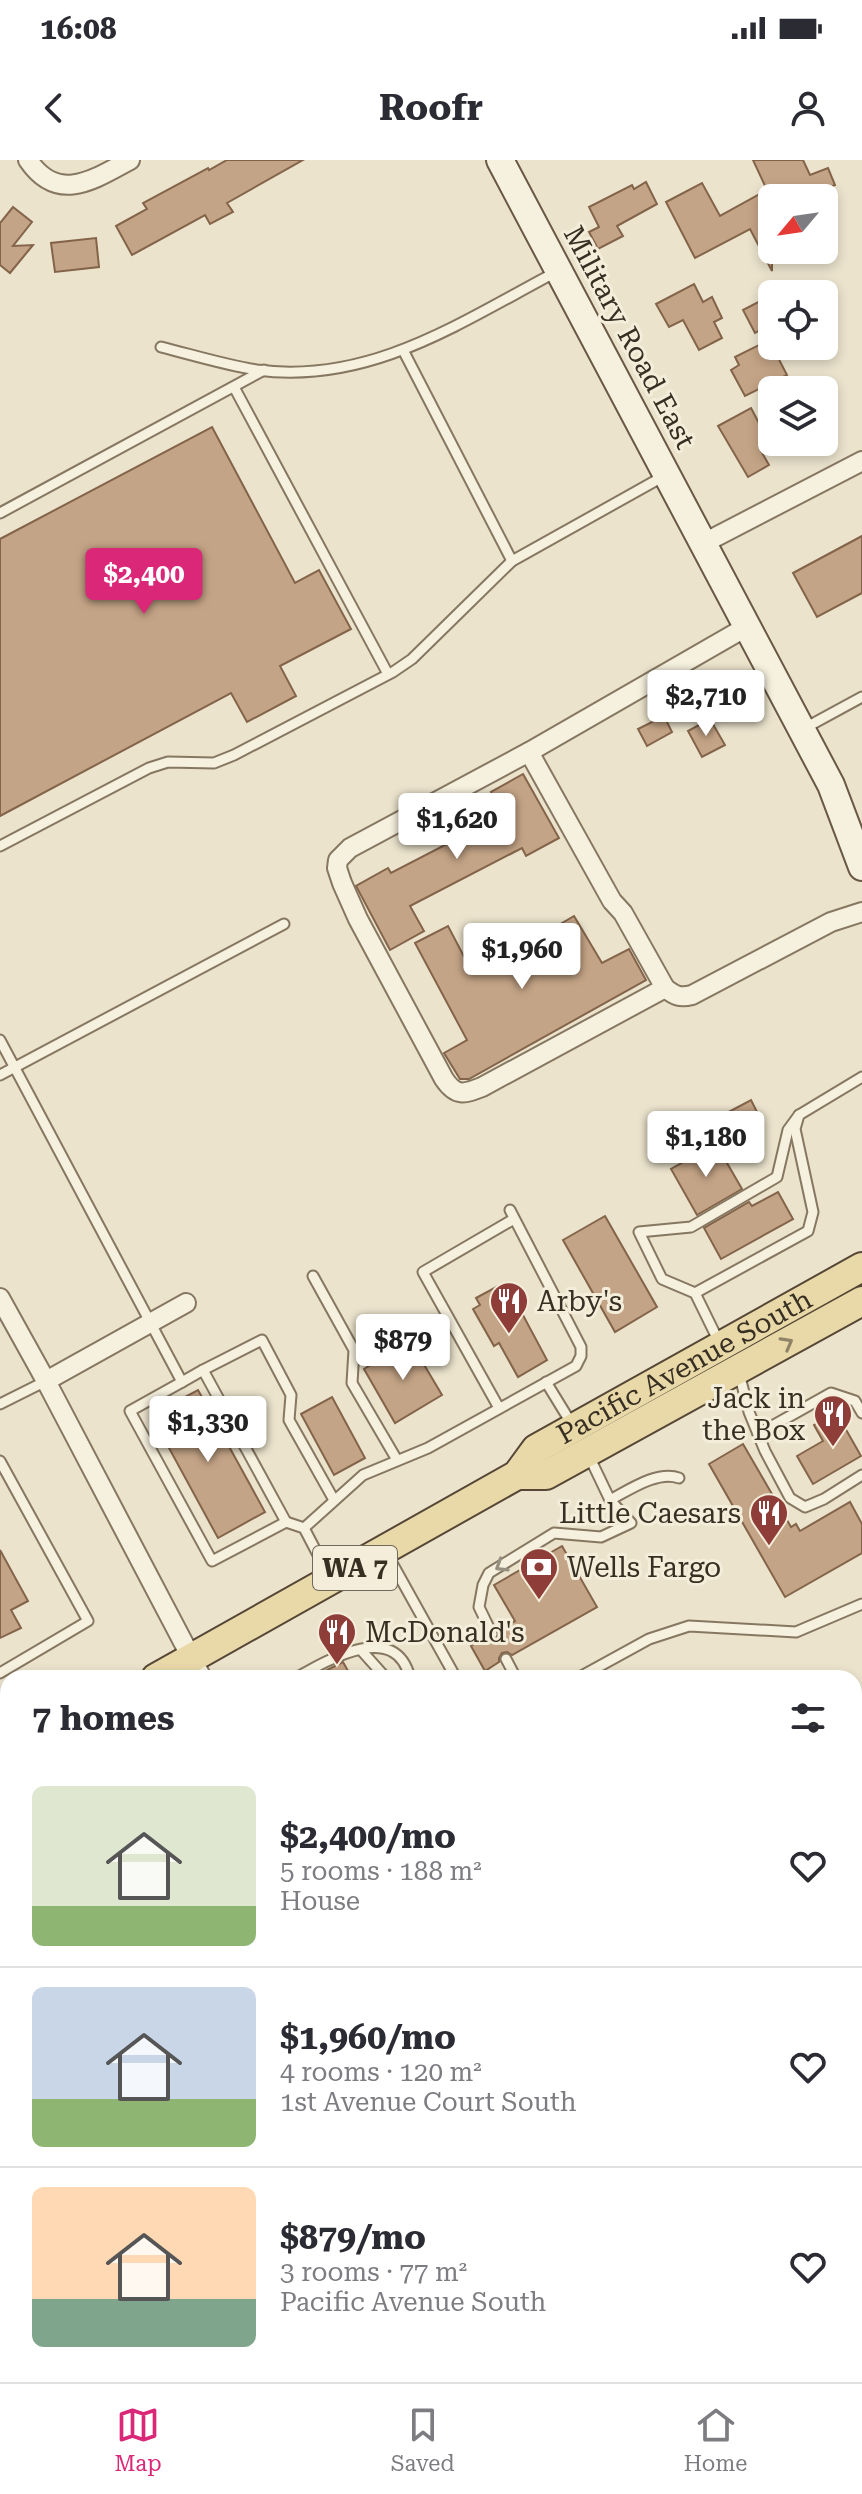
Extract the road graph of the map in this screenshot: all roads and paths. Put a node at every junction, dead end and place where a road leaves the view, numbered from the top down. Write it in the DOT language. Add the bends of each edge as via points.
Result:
graph roads {
  1 [pos="28,160"];
  2 [pos="130,160"];
  3 [pos="500,160"];
  4 [pos="559,270"];
  5 [pos="161,347"];
  6 [pos="403,350"];
  7 [pos="264,370"];
  8 [pos="234,387"];
  9 [pos="862,461"];
  10 [pos="667,475"];
  11 [pos="0,513"];
  12 [pos="704,543"];
  13 [pos="512,561"];
  14 [pos="748,626"];
  15 [pos="388,674"];
  16 [pos="862,697"];
  17 [pos="802,730"];
  18 [pos="529,752"];
  19 [pos="0,846"];
  20 [pos="862,867"];
  21 [pos="862,912"];
  22 [pos="284,924"];
  23 [pos="665,988"];
  24 [pos="0,1040"];
  25 [pos="15,1067"];
  26 [pos="0,1075"];
  27 [pos="862,1077"];
  28 [pos="799,1115"];
  29 [pos="862,1267"];
  30 [pos="313,1276"];
  31 [pos="695,1293"];
  32 [pos="0,1298"];
  33 [pos="862,1301"];
  34 [pos="186,1303"];
  35 [pos="151,1323"];
  36 [pos="722,1347"];
  37 [pos="203,1370"];
  38 [pos="738,1370"];
  39 [pos="46,1381"];
  40 [pos="182,1382"];
  41 [pos="546,1382"];
  42 [pos="0,1404"];
  43 [pos="499,1408"];
  44 [pos="862,1413"];
  45 [pos="758,1434"];
  46 [pos="581,1441"];
  47 [pos="397,1460"];
  48 [pos="0,1461"];
  49 [pos="862,1475"];
  50 [pos="679,1478"];
  51 [pos="334,1500"];
  52 [pos="610,1500"];
  53 [pos="286,1522"];
  54 [pos="304,1528"];
  55 [pos="385,1551"];
  56 [pos="332,1581"];
  57 [pos="862,1604"];
  58 [pos="492,1634"];
  59 [pos="361,1650"];
  60 [pos="506,1659"];
  61 [pos="196,1668"];
  62 [pos="5,1670"];
  63 [pos="310,1670"];
  64 [pos="379,1670"];
  65 [pos="408,1670"];
  66 [pos="452,1670"];
  67 [pos="512,1670"];
  68 [pos="593,1670"];
  1 -- 2 [label="street" via="42,177 59,185 97,177"];
  3 -- 4 [label="main road, Military Road East"];
  4 -- 6 [label="lane"];
  4 -- 10 [label="main road, Military Road East"];
  5 -- 7 [label="lane"];
  6 -- 7 [label="lane" via="328,370"];
  6 -- 13 [label="lane"];
  7 -- 8 [label="lane"];
  8 -- 11 [label="lane"];
  8 -- 15 [label="lane"];
  9 -- 12 [label="street"];
  10 -- 12 [label="main road, Military Road East"];
  10 -- 13 [label="lane"];
  12 -- 14 [label="main road, Military Road East"];
  13 -- 15 [label="lane" via="412,659"];
  14 -- 17 [label="main road, Military Road East"];
  14 -- 18 [label="street"];
  15 -- 19 [label="lane" via="234,755 214,763 168,762 149,768"];
  16 -- 17 [label="lane"];
  17 -- 20 [label="main road, Military Road East" via="831,785"];
  18 -- 23 [label="street"];
  18 -- 23 [label="street" via="350,848 338,860 358,919 444,1079 451,1089 468,1093"];
  21 -- 23 [label="street" via="831,922 692,995 681,997"];
  22 -- 25 [label="lane"];
  24 -- 25 [label="lane"];
  25 -- 26 [label="lane"];
  25 -- 35 [label="lane"];
  27 -- 28 [label="lane"];
  28 -- 31 [label="lane" via="795,1129 813,1212 809,1228"];
  28 -- 31 [label="lane" via="788,1130 777,1177 691,1227 639,1232 662,1279"];
  29 -- 36 [label="main road, Pacific Avenue South / WA 7"];
  30 -- 47 [label="lane" via="354,1350 352,1383"];
  31 -- 36 [label="lane"];
  32 -- 39 [label="street"];
  38 -- 33 [label="main road, Pacific Avenue South / WA 7, one-way"];
  34 -- 35 [label="street"];
  35 -- 39 [label="street"];
  35 -- 40 [label="lane"];
  36 -- 46 [label="main road, Pacific Avenue South / WA 7"];
  37 -- 40 [label="lane"];
  37 -- 51 [label="lane" via="262,1340 291,1395 289,1420"];
  37 -- 53 [label="lane"];
  38 -- 45 [label="lane"];
  38 -- 46 [label="main road, Pacific Avenue South / WA 7"];
  39 -- 42 [label="lane"];
  39 -- 61 [label="street"];
  40 -- 53 [label="lane" via="130,1411 212,1561"];
  41 -- 43 [label="lane"];
  41 -- 43 [label="lane" via="576,1366 581,1347 512,1214 423,1272"];
  41 -- 46 [label="lane"];
  43 -- 47 [label="lane"];
  44 -- 45 [label="lane" via="855,1401 831,1393"];
  45 -- 49 [label="lane" via="790,1498 805,1507"];
  46 -- 52 [label="lane"];
  46 -- 55 [label="main road, Pacific Avenue South / WA 7" via="546,1475 517,1475"];
  47 -- 51 [label="lane" via="363,1475"];
  48 -- 62 [label="lane" via="88,1621"];
  50 -- 52 [label="lane" via="653,1479"];
  51 -- 54 [label="lane"];
  52 -- 58 [label="lane, one-way" via="631,1523 597,1537 554,1533 489,1573 479,1607"];
  53 -- 54 [label="lane"];
  54 -- 56 [label="lane"];
  55 -- 56 [label="main road, Pacific Avenue South / WA 7"];
  55 -- 66 [label="lane"];
  56 -- 61 [label="main road, Pacific Avenue South / WA 7"];
  57 -- 68 [label="lane" via="796,1632 689,1626 649,1639"];
  59 -- 63 [label="lane"];
  59 -- 64 [label="lane"];
  59 -- 65 [label="lane" via="384,1647 398,1652"];
  60 -- 67 [label="lane"];
}
